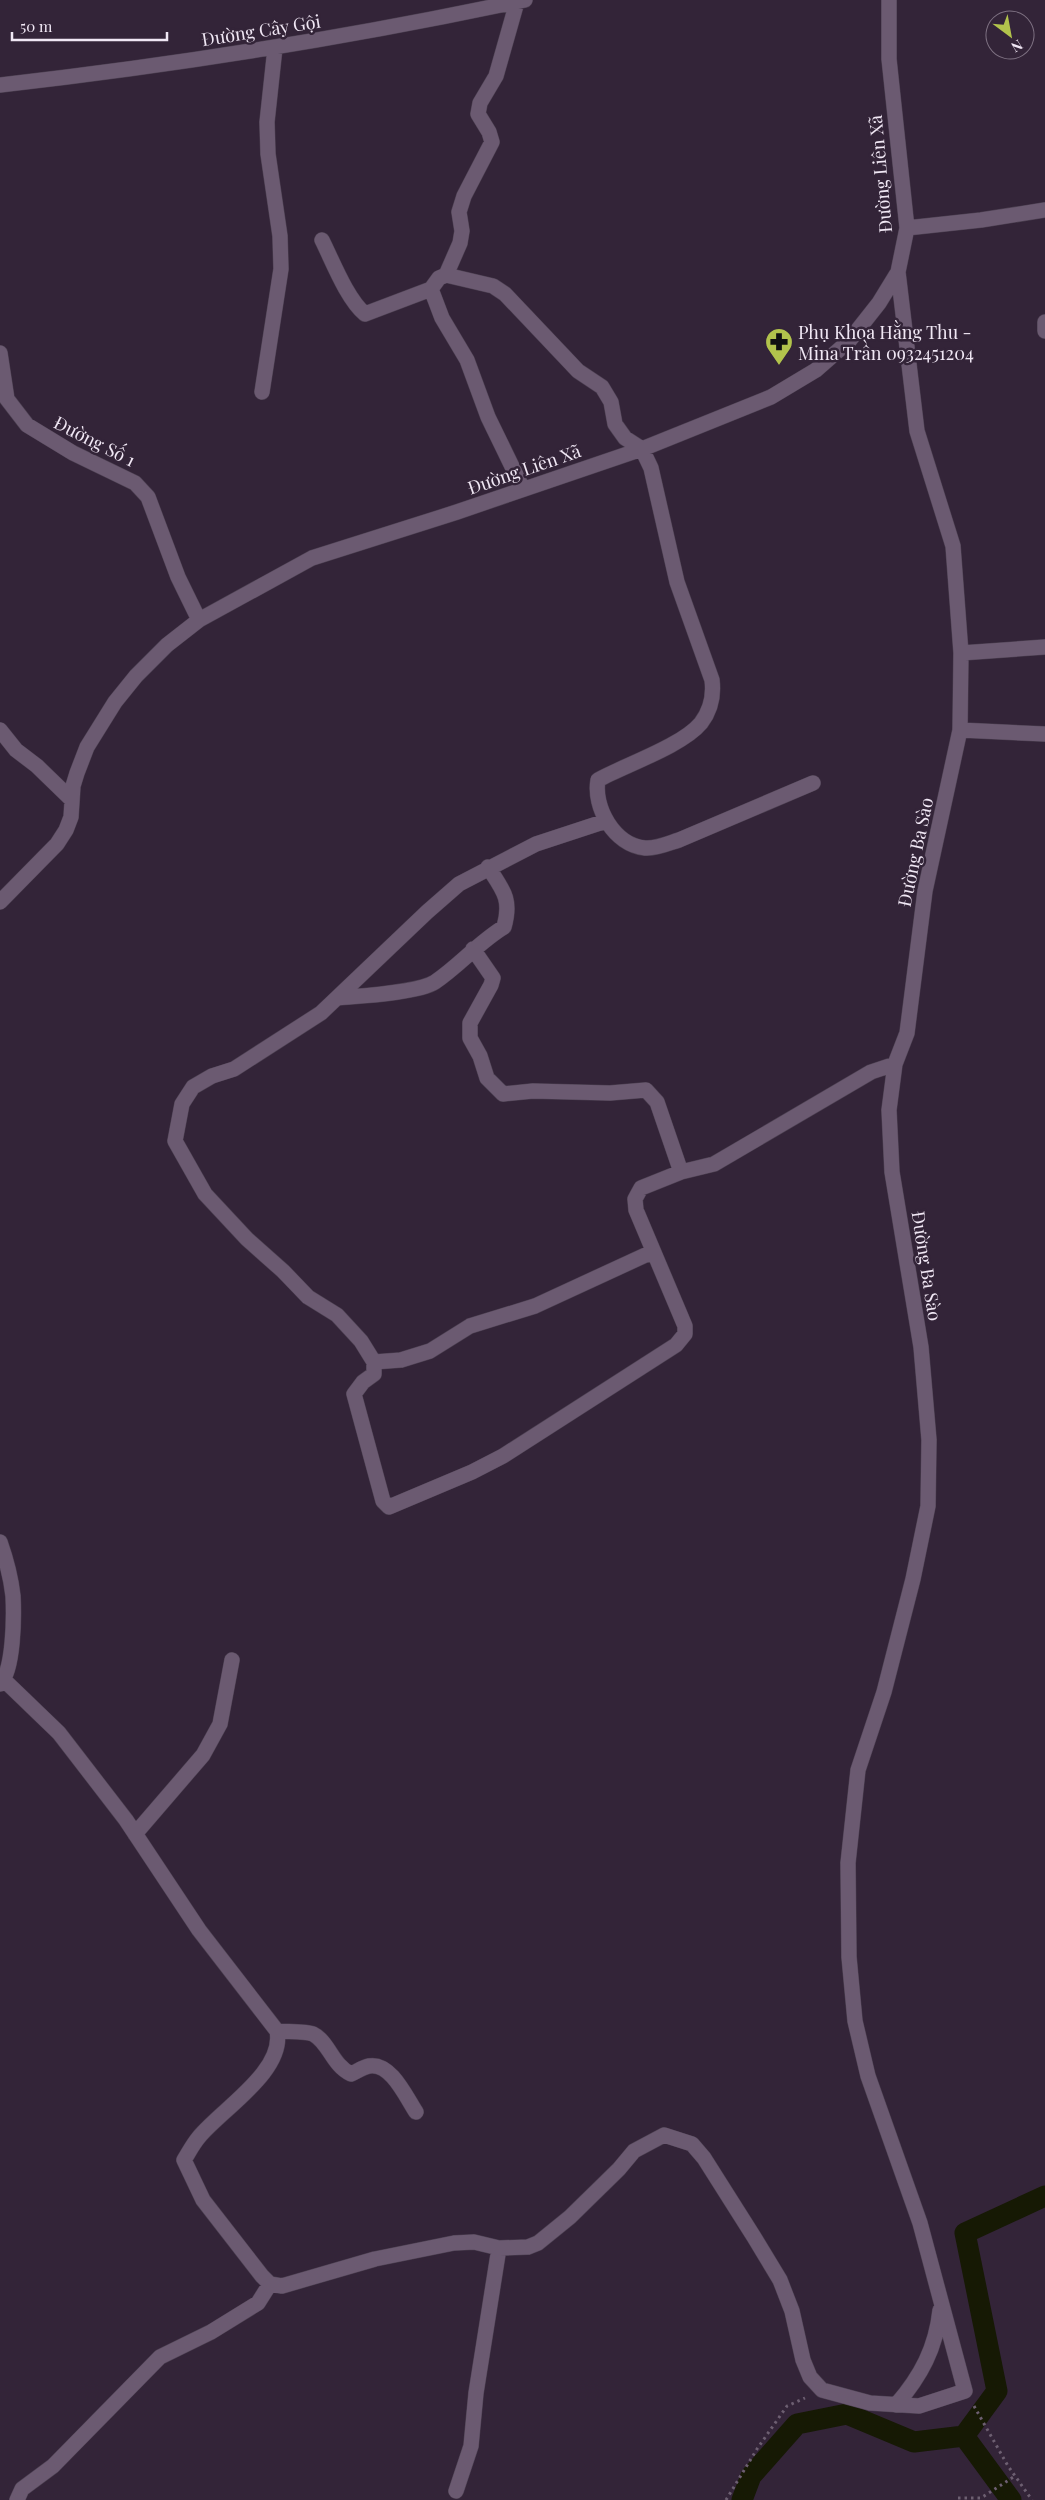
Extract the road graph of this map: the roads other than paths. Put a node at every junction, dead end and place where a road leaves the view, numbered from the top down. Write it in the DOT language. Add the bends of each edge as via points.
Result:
graph roads {
  1 [pos="889,0"];
  2 [pos="521,1"];
  3 [pos="275,48"];
  4 [pos="0,85"];
  5 [pos="1045,210"];
  6 [pos="907,228"];
  7 [pos="322,240"];
  8 [pos="898,272"];
  9 [pos="446,275"];
  10 [pos="431,289"];
  11 [pos="1045,322"];
  12 [pos="1045,331"];
  13 [pos="0,353"];
  14 [pos="262,392"];
  15 [pos="642,449"];
  16 [pos="523,489"];
  17 [pos="199,620"];
  18 [pos="1045,647"];
  19 [pos="960,653"];
  20 [pos="0,730"];
  21 [pos="960,730"];
  22 [pos="1045,734"];
  23 [pos="813,783"];
  24 [pos="72,800"];
  25 [pos="606,821"];
  26 [pos="488,867"];
  27 [pos="0,902"];
  28 [pos="473,949"];
  29 [pos="336,998"];
  30 [pos="895,1064"];
  31 [pos="680,1172"];
  32 [pos="652,1252"];
  33 [pos="374,1362"];
  34 [pos="0,1542"];
  35 [pos="232,1660"];
  36 [pos="2,1682"];
  37 [pos="135,1834"];
  38 [pos="277,2031"];
  39 [pos="416,2112"];
  40 [pos="499,2248"];
  41 [pos="270,2284"];
  42 [pos="941,2298"];
  43 [pos="896,2405"];
  44 [pos="456,2491"];
  45 [pos="17,2500"];
  1 -- 6 [label="street, Đường Liên Xã" via="888,59"];
  2 -- 3 [label="street, Đường Cây Gội"];
  2 -- 9 [label="street" via="496,76 480,103 478,114 492,142 464,196 459,212 460,243"];
  3 -- 4 [label="street, Đường Cây Gội"];
  3 -- 14 [label="street" via="267,122 281,269"];
  5 -- 6 [label="street"];
  6 -- 8 [label="street, Đường Liên Xã"];
  7 -- 10 [label="street" via="342,280 365,314"];
  8 -- 15 [label="street, Đường Liên Xã" via="849,341 816,370 772,397"];
  8 -- 19 [label="street, Đường Ba Sào" via="917,431 953,546"];
  9 -- 10 [label="street" via="439,278"];
  9 -- 15 [label="street" via="493,286 514,302 578,371 602,387 611,402 615,424 625,438"];
  10 -- 16 [label="street" via="442,318 467,360 488,417"];
  11 -- 12 [label="street"];
  13 -- 17 [label="street, Đường Số 1" via="7,400 27,425 73,453 135,483 148,497 178,577"];
  15 -- 16 [label="street, Đường Liên Xã"];
  15 -- 25 [label="street" via="651,468 677,582 712,680 714,695 708,713 699,725 676,741 598,780 596,791"];
  16 -- 17 [label="street, Đường Liên Xã" via="312,558"];
  17 -- 24 [label="street, Đường Liên Xã" via="167,645 115,702 87,747 77,773"];
  18 -- 19 [label="street"];
  19 -- 21 [label="street, Đường Ba Sào"];
  20 -- 24 [label="street" via="16,750"];
  21 -- 22 [label="street"];
  21 -- 30 [label="street, Đường Ba Sào" via="925,891 907,1033"];
  23 -- 25 [label="street" via="660,846 645,848 630,844"];
  24 -- 27 [label="street, Đường Liên Xã" via="71,817 58,844"];
  25 -- 26 [label="street" via="536,844"];
  26 -- 28 [label="street" via="504,892 509,910 504,926"];
  26 -- 29 [label="street" via="459,884"];
  28 -- 29 [label="street" via="434,983"];
  28 -- 31 [label="street" via="493,978 470,1022 470,1038 487,1078 503,1094 646,1090 657,1102"];
  29 -- 33 [label="street" via="321,1013 271,1047 234,1069 193,1087 182,1104 175,1141 206,1194 247,1239 308,1297 338,1315"];
  30 -- 31 [label="street" via="871,1072 714,1164"];
  30 -- 42 [label="street, Đường Ba Sào" via="889,1110 892,1172 921,1347 930,1440 928,1506 884,1692 858,1770 848,1863 849,1957 855,2021 868,2076 920,2223"];
  31 -- 32 [label="street" via="641,1188 635,1199"];
  32 -- 33 [label="street" via="535,1306 470,1326 430,1351 401,1360"];
  32 -- 33 [label="street" via="685,1326 685,1334 676,1345 503,1456 389,1507 383,1501 354,1394 374,1374"];
  34 -- 36 [label="street" via="13,1596 9,1660"];
  35 -- 37 [label="street" via="220,1724 203,1755"];
  36 -- 37 [label="street" via="59,1733"];
  37 -- 38 [label="street" via="199,1930"];
  38 -- 39 [label="street" via="312,2034 340,2069 351,2074 370,2066 380,2067 393,2077"];
  38 -- 41 [label="street" via="277,2049 263,2073 200,2136 184,2160 203,2200"];
  40 -- 41 [label="street" via="474,2242 454,2243 375,2259 282,2286"];
  40 -- 43 [label="street" via="528,2247 548,2237 634,2151 648,2142 664,2135 692,2144 780,2280 810,2377 822,2390 870,2403"];
  40 -- 44 [label="street" via="478,2375 471,2446"];
  41 -- 45 [label="street" via="258,2303 160,2357 53,2466 22,2489"];
  42 -- 43 [label="street" via="938,2329 930,2356 915,2383"];
  42 -- 43 [label="street, Đường Ba Sào" via="965,2391 920,2406"];
}
